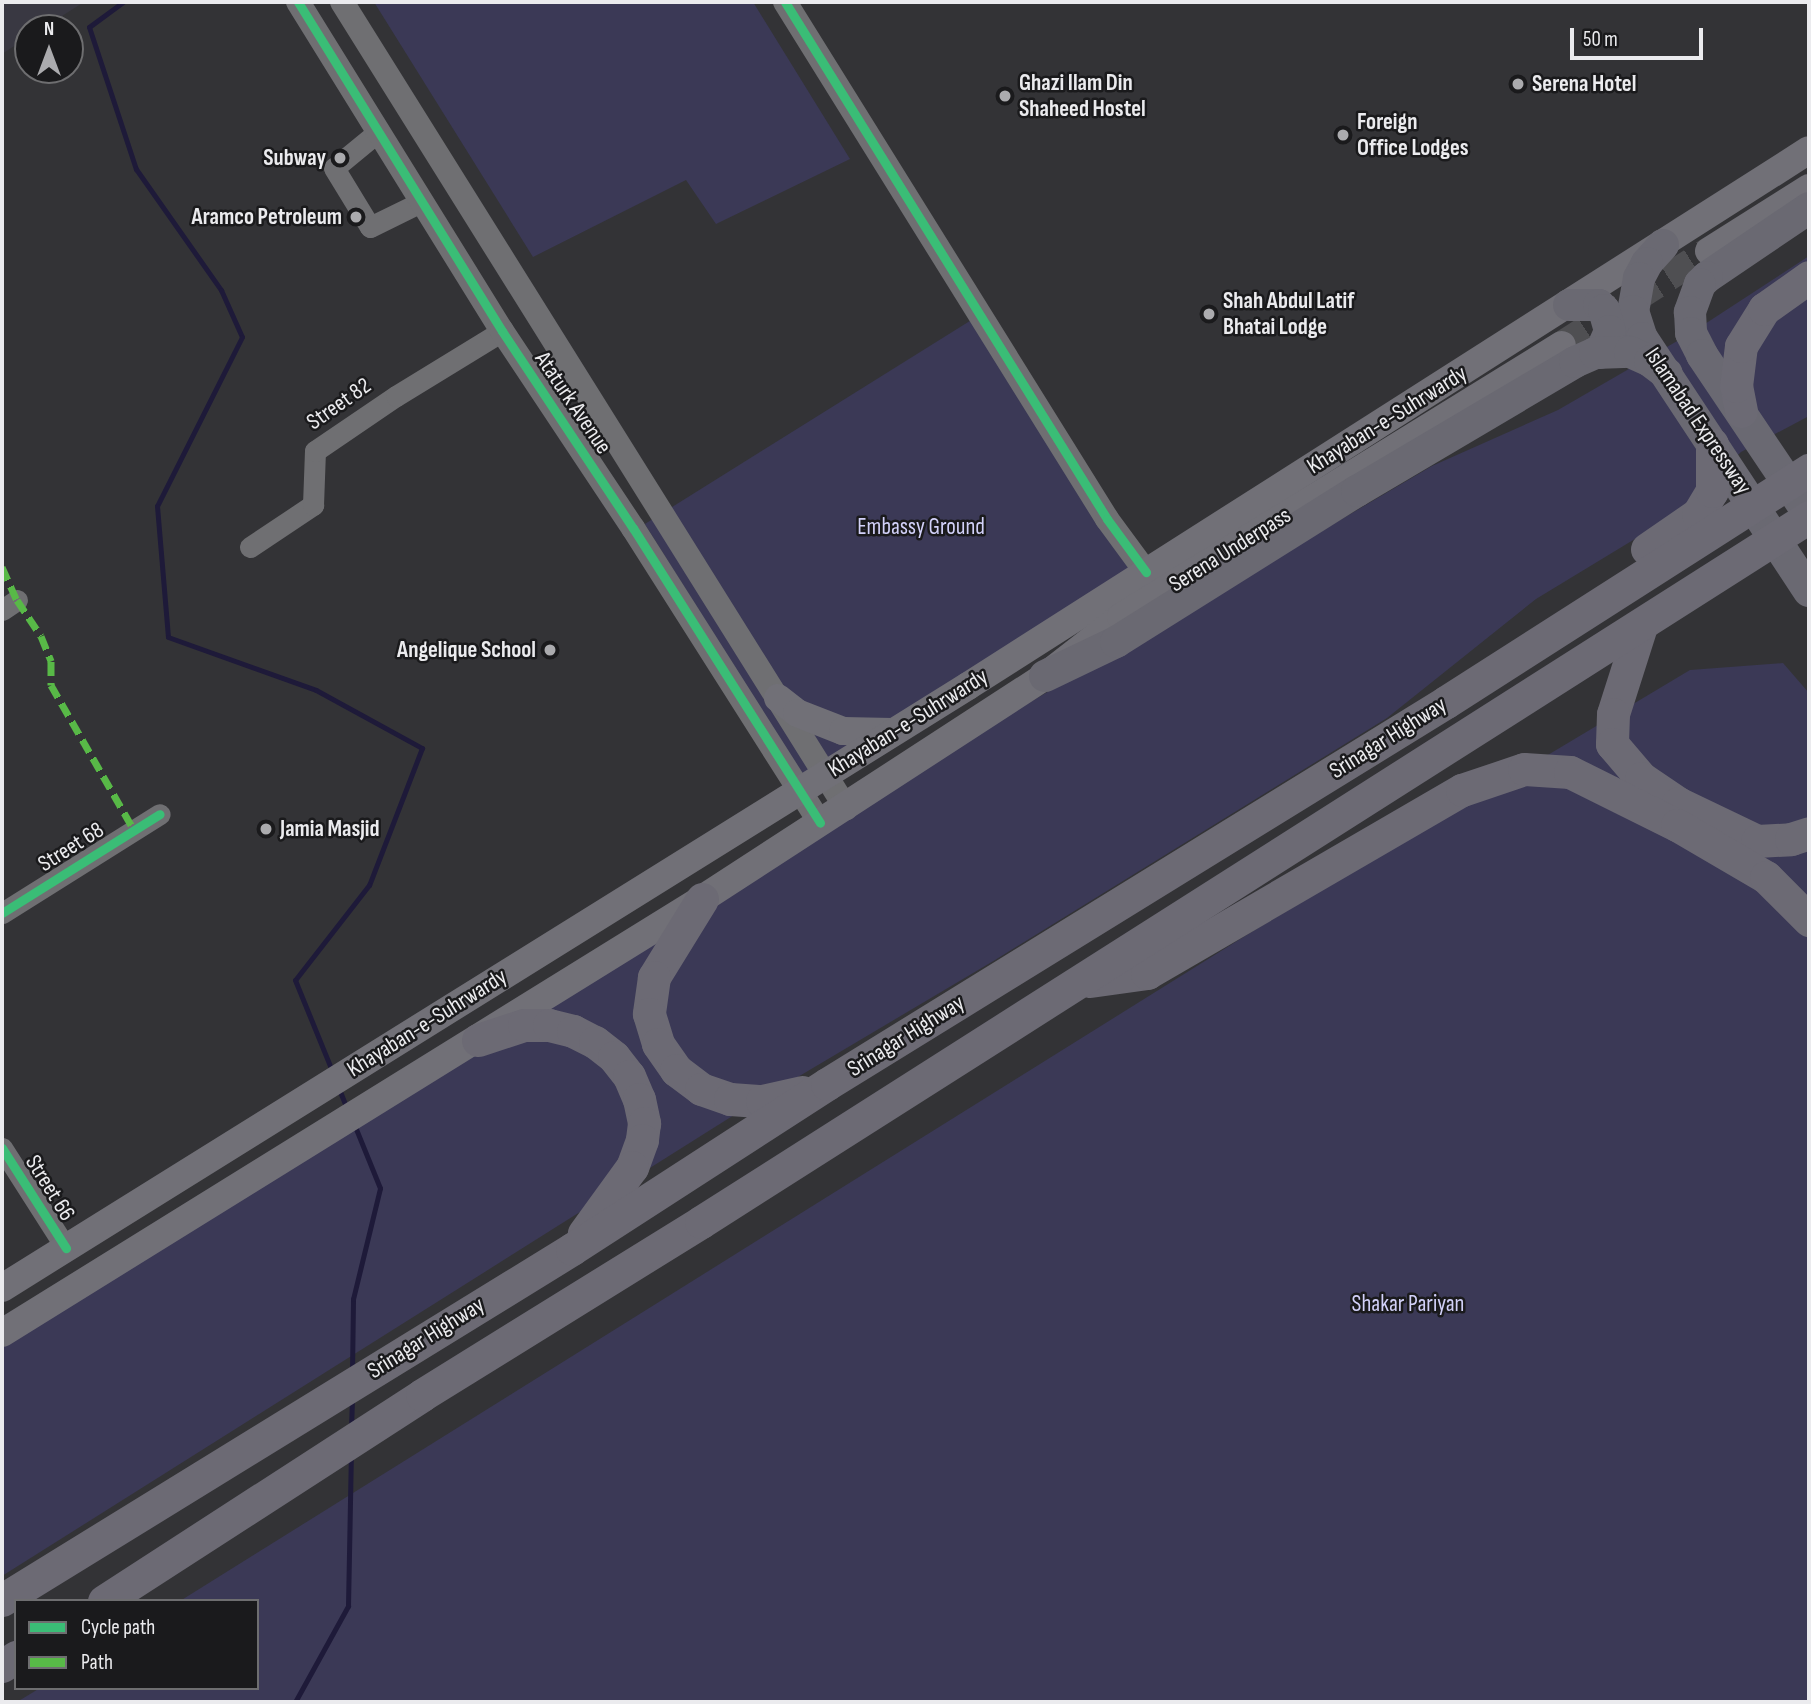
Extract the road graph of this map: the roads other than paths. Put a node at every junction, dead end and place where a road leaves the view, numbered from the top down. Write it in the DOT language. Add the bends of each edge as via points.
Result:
graph roads {
  1 [pos="298,2"];
  2 [pos="342,2"];
  3 [pos="785,2"];
  4 [pos="379,131"];
  5 [pos="1809,150"];
  6 [pos="1809,188"];
  7 [pos="421,202"];
  8 [pos="1809,208"];
  9 [pos="1663,245"];
  10 [pos="1720,255"];
  11 [pos="1809,277"];
  12 [pos="1569,305"];
  13 [pos="502,331"];
  14 [pos="1562,345"];
  15 [pos="1600,353"];
  16 [pos="1667,374"];
  17 [pos="1741,411"];
  18 [pos="1712,444"];
  19 [pos="1809,470"];
  20 [pos="1809,515"];
  21 [pos="250,547"];
  22 [pos="1146,572"];
  23 [pos="1809,591"];
  24 [pos="1641,626"];
  25 [pos="1045,676"];
  26 [pos="778,698"];
  27 [pos="1446,702"];
  28 [pos="892,732"];
  29 [pos="825,775"];
  30 [pos="799,792"];
  31 [pos="846,808"];
  32 [pos="160,814"];
  33 [pos="820,823"];
  34 [pos="1809,833"];
  35 [pos="702,900"];
  36 [pos="2,913"];
  37 [pos="1809,920"];
  38 [pos="1077,984"];
  39 [pos="478,1040"];
  40 [pos="827,1084"];
  41 [pos="259,1129"];
  42 [pos="2,1148"];
  43 [pos="269,1167"];
  44 [pos="66,1248"];
  45 [pos="572,1249"];
  46 [pos="2,1288"];
  47 [pos="2,1333"];
  48 [pos="217,1469"];
  49 [pos="272,1494"];
  50 [pos="30,1599"];
  51 [pos="85,1599"];
  52 [pos="107,1599"];
  53 [pos="2,1600"];
  1 -- 4 [label="street, Ataturk Avenue"];
  2 -- 26 [label="street, Ataturk Avenue"];
  3 -- 22 [label="street" via="1107,519"];
  4 -- 7 [label="street, Ataturk Avenue"];
  4 -- 7 [label="street" via="334,168 370,227"];
  5 -- 9 [label="main road, Khayaban-e-Suhrwardy"];
  6 -- 10 [label="main road"];
  7 -- 13 [label="street, Ataturk Avenue"];
  8 -- 10 [label="main road"];
  9 -- 12 [label="main road, Khayaban-e-Suhrwardy"];
  9 -- 16 [label="main road, Islamabad Expressway" via="1639,278 1633,311 1642,338"];
  10 -- 17 [label="main road, Islamabad Expressway" via="1700,284 1690,312 1691,333"];
  11 -- 17 [label="highway" via="1764,309 1741,346 1736,386"];
  12 -- 15 [label="main road" via="1599,305 1604,310 1610,331"];
  12 -- 22 [label="main road, Khayaban-e-Suhrwardy"];
  13 -- 21 [label="street, Street 82" via="315,451 313,505"];
  13 -- 30 [label="street, Ataturk Avenue"];
  14 -- 25 [label="main road, Serena Underpass" via="1121,617"];
  15 -- 16 [label="main road" via="1630,352"];
  15 -- 25 [label="main road" via="1575,362 1465,426 1116,642"];
  16 -- 18 [label="main road, Islamabad Expressway"];
  17 -- 20 [label="main road, Islamabad Expressway"];
  18 -- 23 [label="main road, Islamabad Expressway"];
  18 -- 27 [label="highway" via="1712,491 1698,514 1499,645"];
  19 -- 27 [label="highway, Srinagar Highway"];
  20 -- 24 [label="highway, Srinagar Highway"];
  22 -- 28 [label="main road, Khayaban-e-Suhrwardy"];
  24 -- 34 [label="highway" via="1613,714 1612,744 1641,778 1678,803 1757,841"];
  24 -- 38 [label="highway, Srinagar Highway"];
  25 -- 31 [label="main road, Khayaban-e-Suhrwardy"];
  26 -- 28 [label="main road" via="797,713 843,731"];
  26 -- 29 [label="street, Ataturk Avenue"];
  27 -- 40 [label="highway, Srinagar Highway"];
  28 -- 29 [label="main road, Khayaban-e-Suhrwardy"];
  29 -- 30 [label="main road, Khayaban-e-Suhrwardy"];
  29 -- 31 [label="street, Ataturk Avenue"];
  30 -- 33 [label="street, Ataturk Avenue"];
  30 -- 41 [label="main road, Khayaban-e-Suhrwardy"];
  31 -- 33 [label="main road, Khayaban-e-Suhrwardy"];
  32 -- 36 [label="street, Street 68"];
  33 -- 35 [label="main road, Khayaban-e-Suhrwardy"];
  35 -- 39 [label="main road, Khayaban-e-Suhrwardy"];
  35 -- 40 [label="highway" via="654,977 649,1014 658,1044 684,1076 701,1089 730,1100 786,1097"];
  37 -- 38 [label="highway" via="1766,877 1676,825 1570,772 1524,769 1462,790 1147,973"];
  38 -- 49 [label="highway, Srinagar Highway"];
  39 -- 43 [label="main road, Khayaban-e-Suhrwardy"];
  39 -- 45 [label="highway" via="524,1025 549,1025 595,1042 629,1076 644,1123 632,1167"];
  40 -- 45 [label="highway, Srinagar Highway"];
  41 -- 43 [label="main road"];
  41 -- 44 [label="main road, Khayaban-e-Suhrwardy"];
  42 -- 44 [label="street, Street 66"];
  43 -- 47 [label="main road, Khayaban-e-Suhrwardy"];
  44 -- 46 [label="main road, Khayaban-e-Suhrwardy"];
  45 -- 48 [label="highway, Srinagar Highway"];
  48 -- 50 [label="highway" via="170,1511"];
  48 -- 53 [label="highway, Srinagar Highway"];
  49 -- 51 [label="highway" via="225,1512"];
  49 -- 52 [label="highway, Srinagar Highway"];
}
